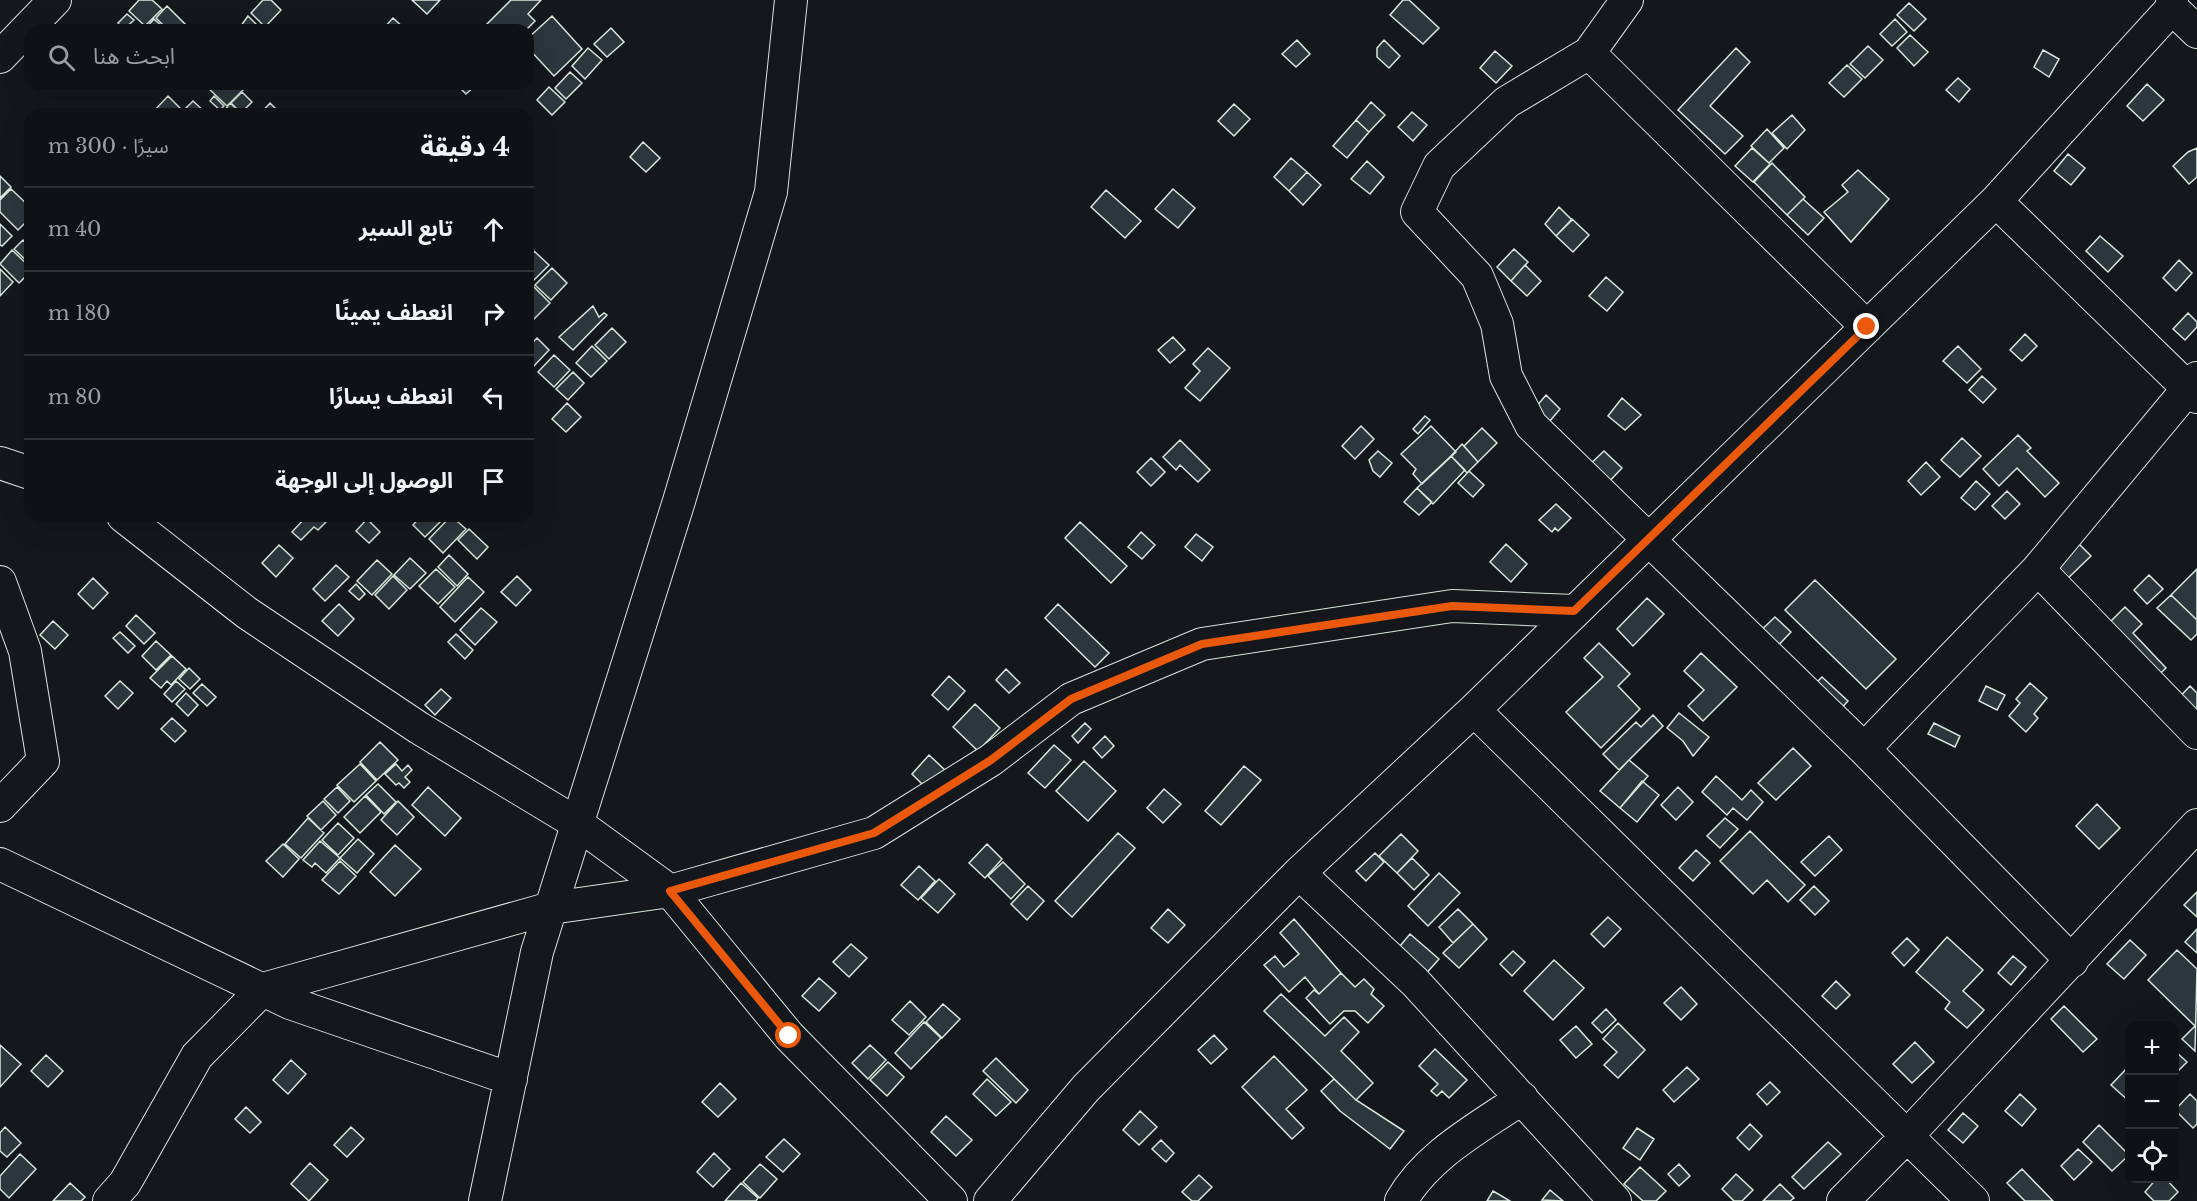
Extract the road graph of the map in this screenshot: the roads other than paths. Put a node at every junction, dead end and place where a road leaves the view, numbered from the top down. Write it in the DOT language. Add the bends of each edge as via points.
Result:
graph roads {
  1 [pos="55,0"];
  2 [pos="791,0"];
  3 [pos="1627,0"];
  4 [pos="2172,4"];
  5 [pos="32,24"];
  6 [pos="24,32"];
  7 [pos="2197,32"];
  8 [pos="1589,53"];
  9 [pos="0,57"];
  10 [pos="1996,201"];
  11 [pos="1867,327"];
  12 [pos="2194,387"];
  13 [pos="0,463"];
  14 [pos="24,471"];
  15 [pos="131,522"];
  16 [pos="1648,538"];
  17 [pos="2038,569"];
  18 [pos="0,582"];
  19 [pos="1574,611"];
  20 [pos="1474,710"];
  21 [pos="2197,733"];
  22 [pos="1864,749"];
  23 [pos="0,806"];
  24 [pos="578,824"];
  25 [pos="2197,825"];
  26 [pos="0,864"];
  27 [pos="1299,873"];
  28 [pos="670,891"];
  29 [pos="551,908"];
  30 [pos="2072,960"];
  31 [pos="263,989"];
  32 [pos="511,1079"];
  33 [pos="1522,1098"];
  34 [pos="1907,1136"];
  35 [pos="109,1201"];
  36 [pos="485,1201"];
  37 [pos="951,1201"];
  38 [pos="990,1201"];
  39 [pos="1401,1201"];
  40 [pos="1615,1201"];
  41 [pos="1843,1201"];
  42 [pos="1973,1201"];
  1 -- 5 [label="street"];
  2 -- 24 [label="street" via="771,192 680,501"];
  3 -- 8 [label="street"];
  4 -- 7 [label="street"];
  4 -- 10 [label="street"];
  6 -- 9 [label="street"];
  8 -- 11 [label="street"];
  8 -- 16 [label="street" via="1507,102 1439,166 1417,212 1477,276 1497,324 1506,376 1531,425"];
  10 -- 11 [label="street"];
  10 -- 12 [label="street"];
  11 -- 16 [label="street"];
  12 -- 17 [label="street"];
  13 -- 14 [label="street"];
  15 -- 24 [label="street" via="266,626 419,728"];
  16 -- 19 [label="street"];
  16 -- 22 [label="street"];
  17 -- 21 [label="street"];
  17 -- 22 [label="street"];
  18 -- 23 [label="street" via="25,651 43,761"];
  19 -- 20 [label="street"];
  19 -- 28 [label="street" via="1452,606 1202,644 1071,699 991,760 874,833"];
  20 -- 27 [label="street"];
  20 -- 34 [label="street"];
  22 -- 30 [label="street"];
  24 -- 28 [label="street"];
  24 -- 29 [label="street"];
  25 -- 30 [label="street"];
  26 -- 31 [label="street"];
  27 -- 33 [label="street" via="1415,982"];
  27 -- 38 [label="street" via="1086,1088"];
  28 -- 29 [label="street"];
  28 -- 37 [label="street" via="789,1036"];
  29 -- 31 [label="street"];
  29 -- 32 [label="street" via="537,952"];
  30 -- 34 [label="street"];
  31 -- 32 [label="street" via="290,1003"];
  31 -- 35 [label="street" via="197,1056 125,1183"];
  32 -- 36 [label="street"];
  33 -- 39 [label="street" via="1431,1162 1413,1180"];
  33 -- 40 [label="street"];
  34 -- 41 [label="street"];
  34 -- 42 [label="street"];
}
